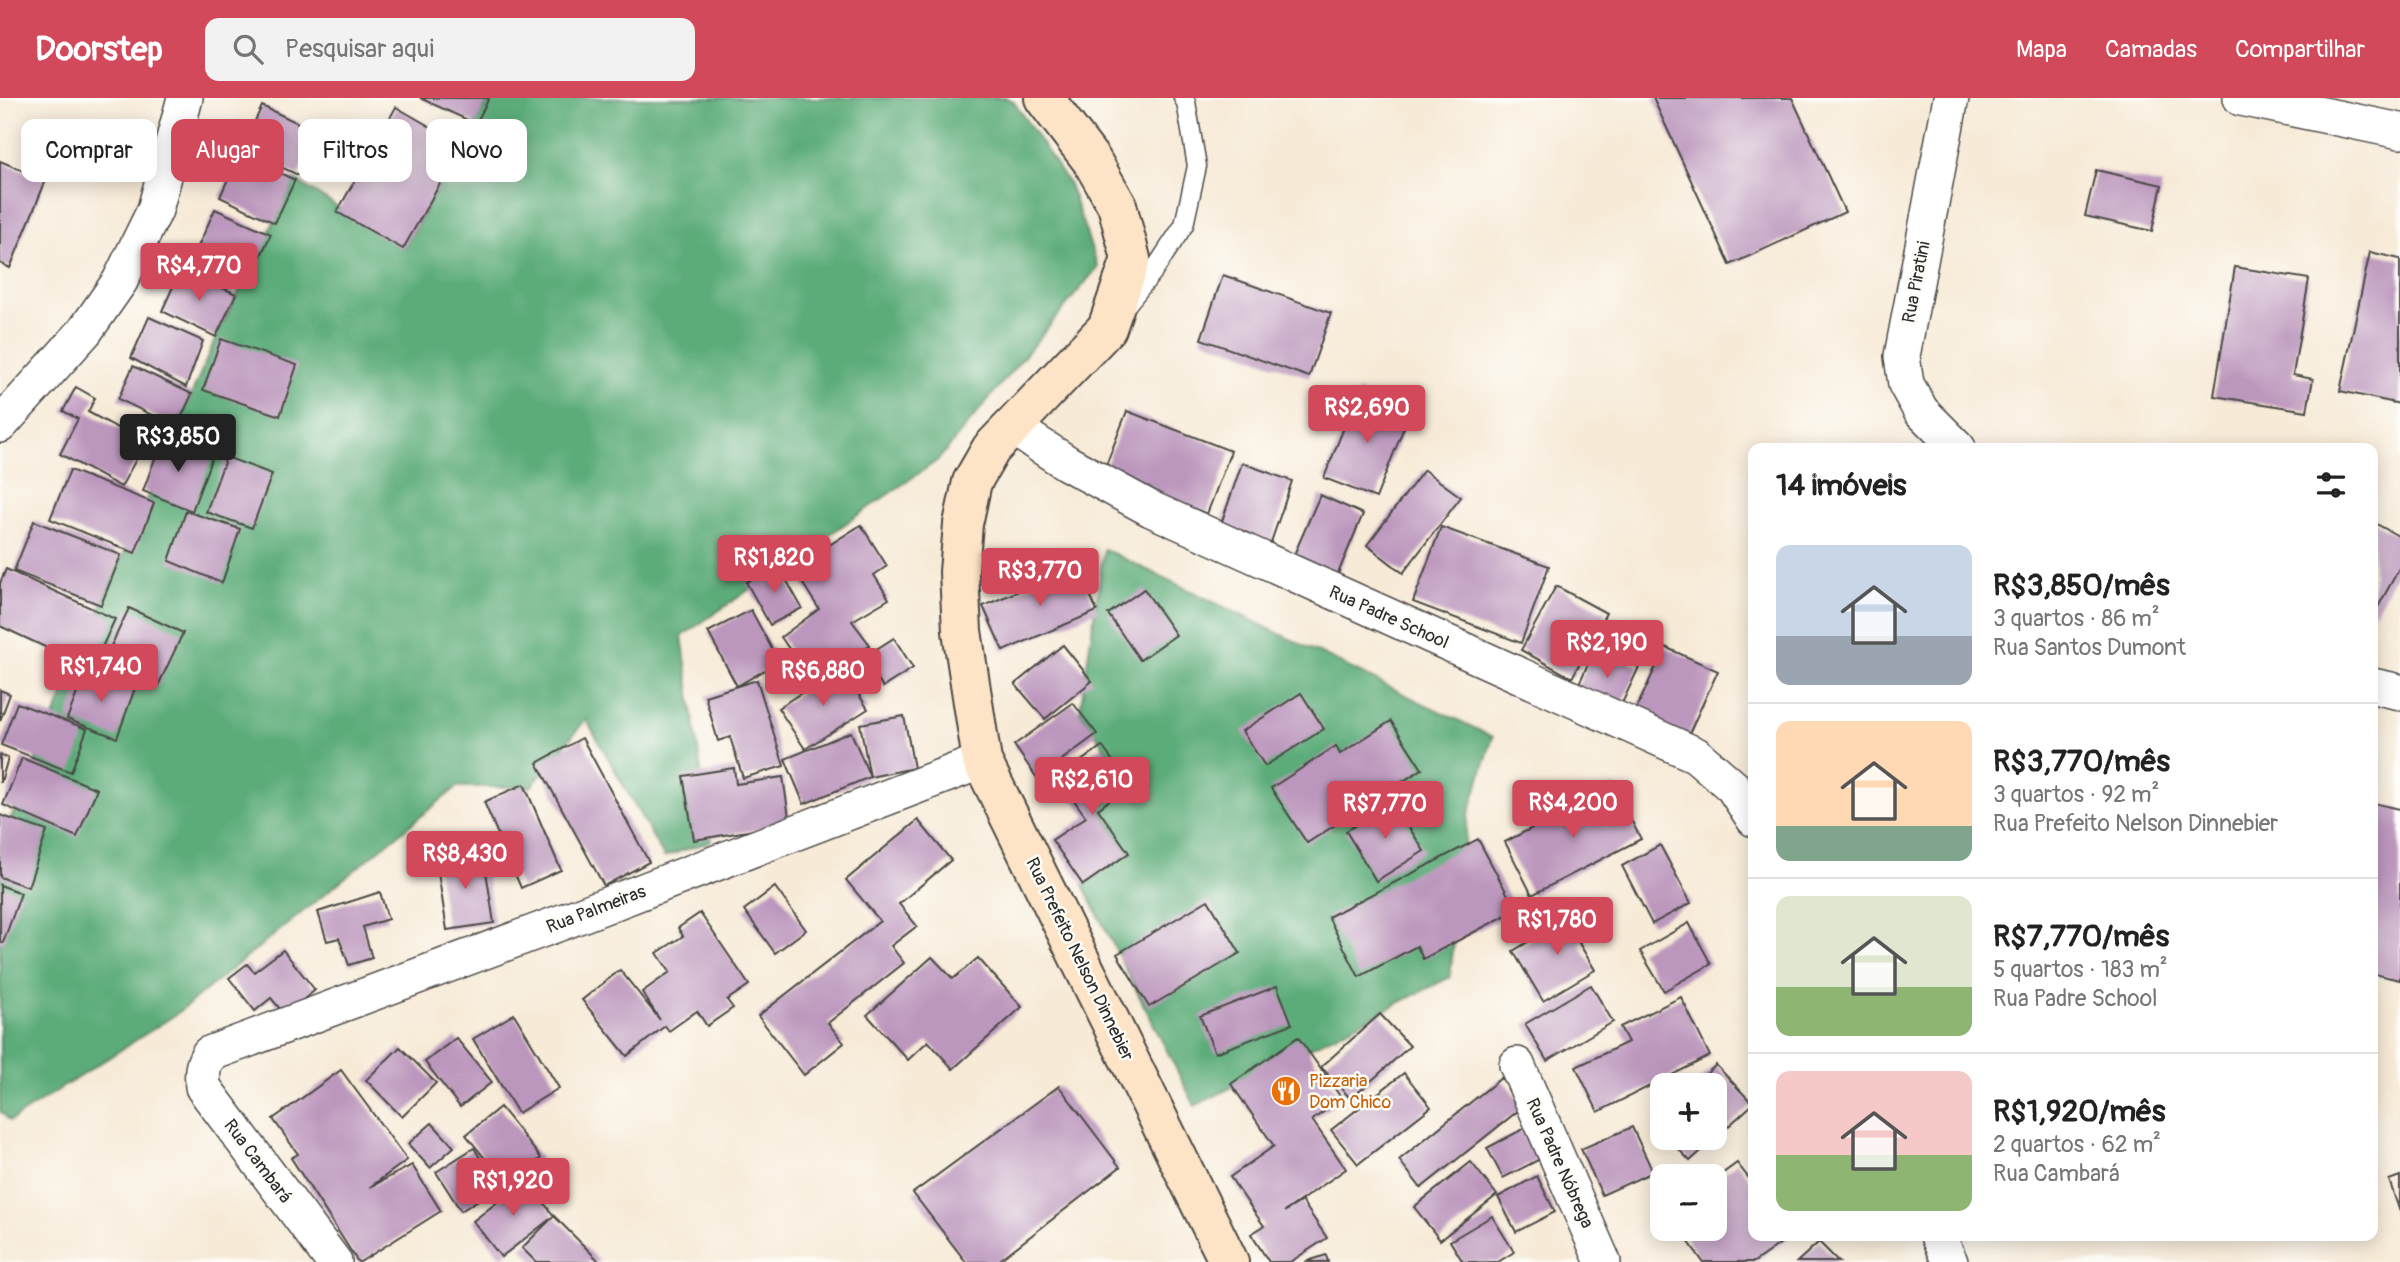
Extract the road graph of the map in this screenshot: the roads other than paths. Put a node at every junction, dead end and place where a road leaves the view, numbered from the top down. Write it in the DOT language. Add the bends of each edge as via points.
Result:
graph roads {
  1 [pos="185,98"];
  2 [pos="1044,98"];
  3 [pos="1183,98"];
  4 [pos="1951,98"];
  5 [pos="2241,98"];
  6 [pos="2400,131"];
  7 [pos="1107,328"];
  8 [pos="0,425"];
  9 [pos="1012,427"];
  10 [pos="1953,443"];
  11 [pos="2378,687"];
  12 [pos="2400,692"];
  13 [pos="982,761"];
  14 [pos="1748,810"];
  15 [pos="209,1054"];
  16 [pos="1517,1065"];
  17 [pos="1940,1241"];
  18 [pos="334,1262"];
  19 [pos="1229,1262"];
  20 [pos="1604,1262"];
  21 [pos="1950,1262"];
  1 -- 8 [label="street" via="155,209 120,281 85,331"];
  2 -- 7 [label="street, Rua Prefeito Nelson Dinnebier" via="1092,161 1117,205 1131,259"];
  3 -- 7 [label="lane" via="1198,166 1184,225"];
  4 -- 10 [label="street, Rua Piratini" via="1902,356 1906,384 1921,411"];
  5 -- 6 [label="street"];
  7 -- 9 [label="street, Rua Prefeito Nelson Dinnebier"];
  9 -- 13 [label="street, Rua Prefeito Nelson Dinnebier" via="991,449 972,482 963,524 959,572 962,631"];
  9 -- 14 [label="street, Rua Padre School" via="1151,509 1696,755 1733,788"];
  11 -- 12 [label="street"];
  13 -- 15 [label="street, Rua Palmeiras"];
  13 -- 19 [label="street, Rua Prefeito Nelson Dinnebier"];
  15 -- 18 [label="street, Rua Cambará" via="203,1087"];
  16 -- 20 [label="street, Rua Padre Nóbrega"];
  17 -- 21 [label="street"];
}
